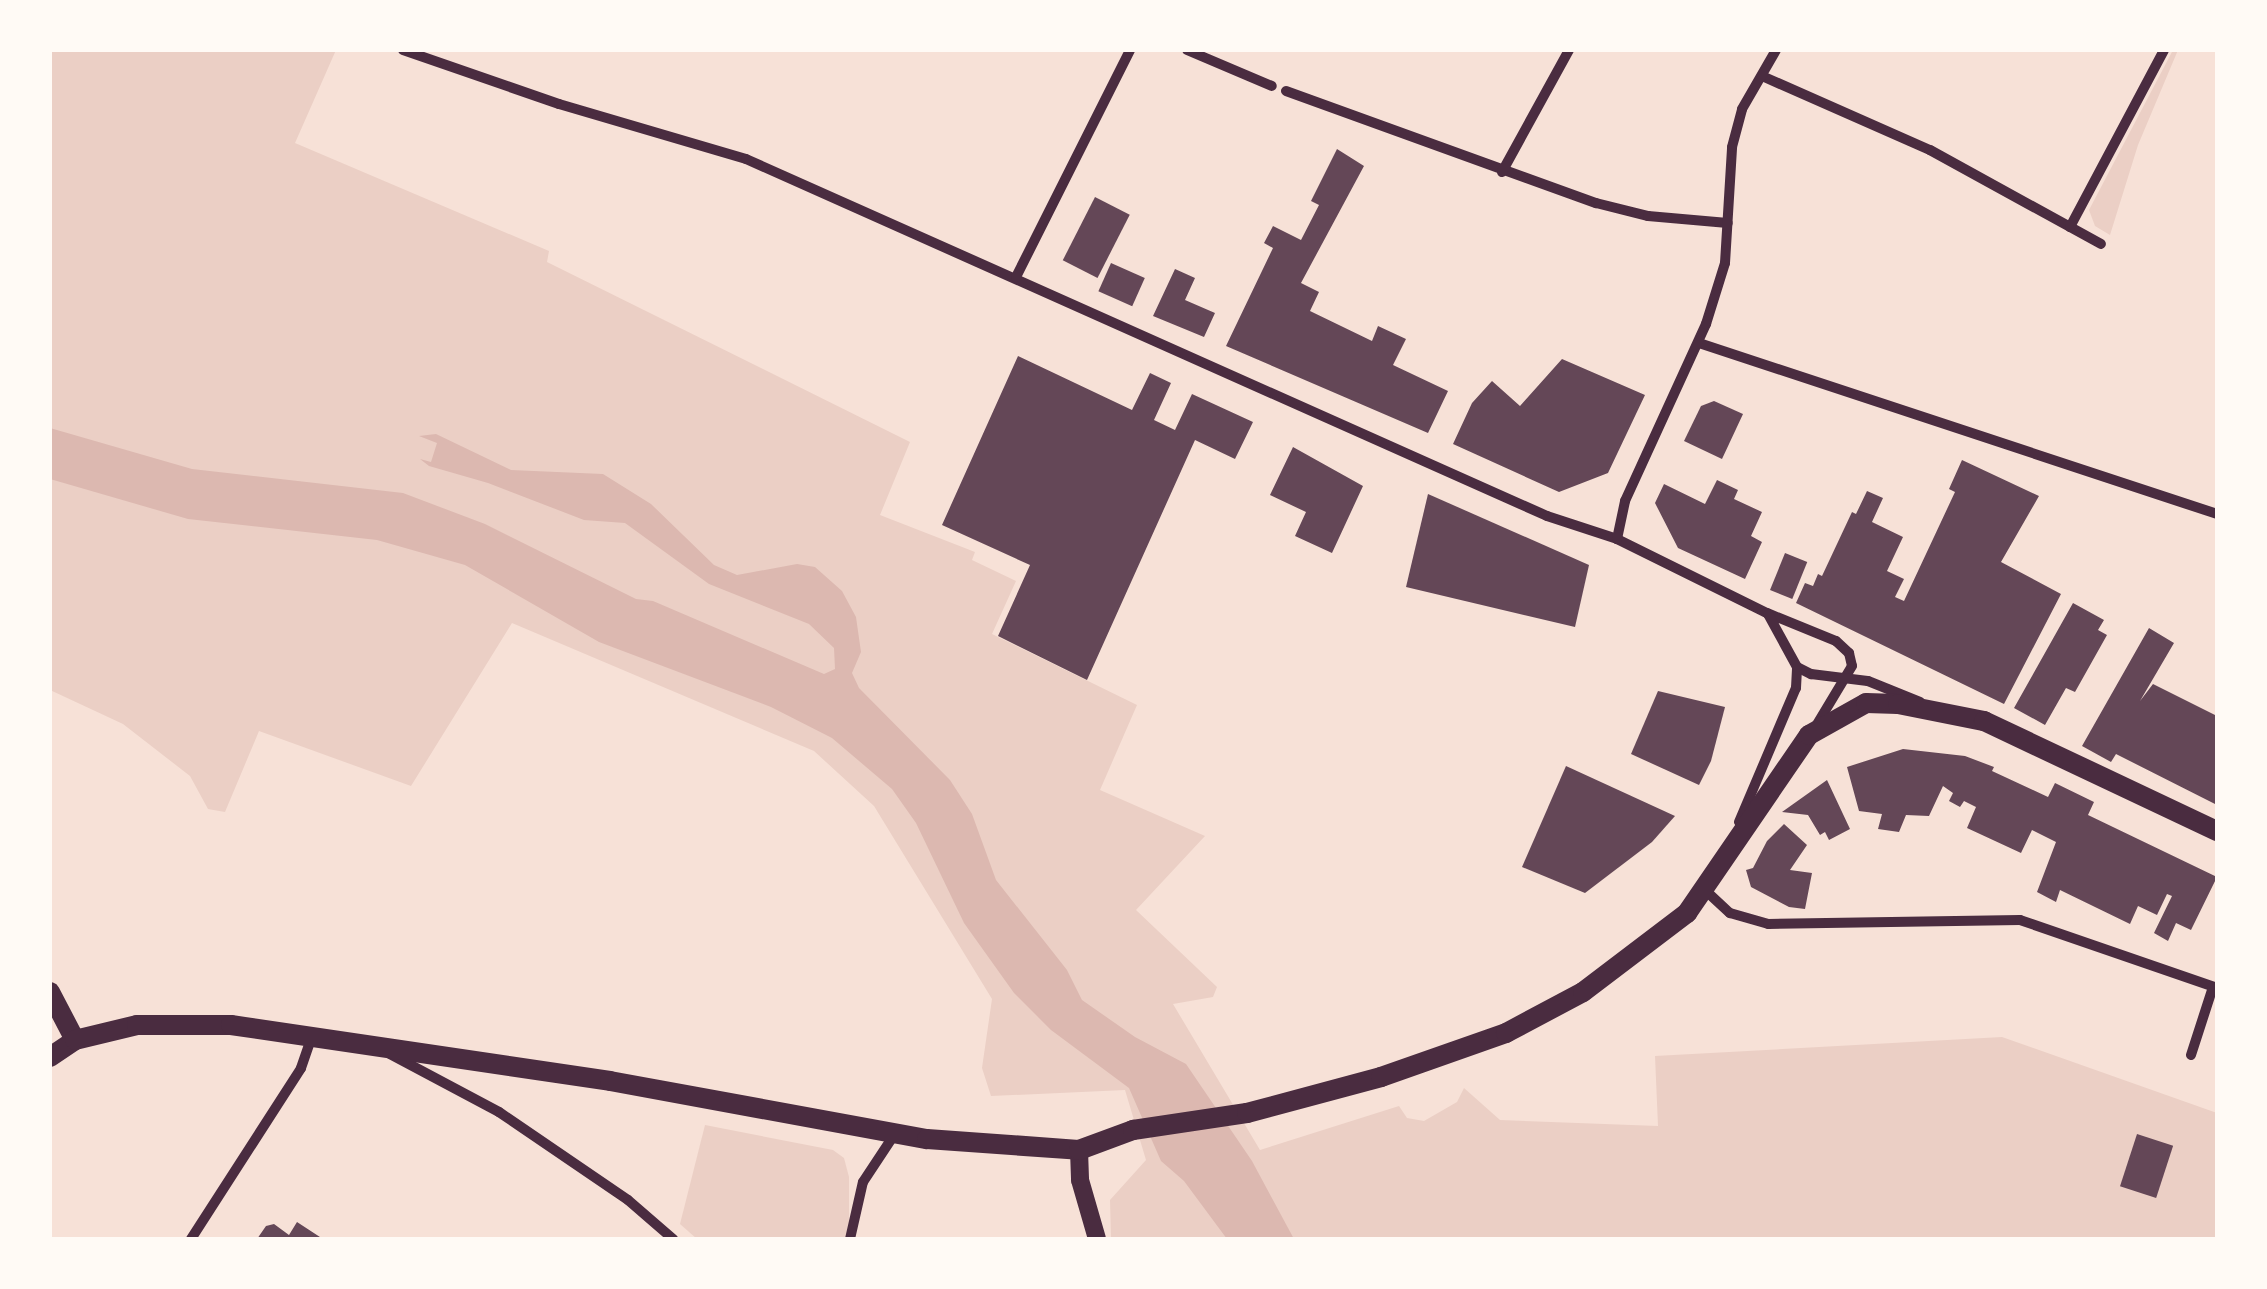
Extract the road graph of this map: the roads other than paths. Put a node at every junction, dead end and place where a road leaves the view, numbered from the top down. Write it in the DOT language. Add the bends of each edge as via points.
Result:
graph roads {
  1 [pos="403,50"];
  2 [pos="1130,50"];
  3 [pos="1187,50"];
  4 [pos="1570,50"];
  5 [pos="1776,50"];
  6 [pos="2164,50"];
  7 [pos="1762,76"];
  8 [pos="1272,86"];
  9 [pos="1286,91"];
  10 [pos="1502,172"];
  11 [pos="1728,224"];
  12 [pos="2070,227"];
  13 [pos="2102,244"];
  14 [pos="1016,277"];
  15 [pos="1699,344"];
  16 [pos="2217,514"];
  17 [pos="1617,539"];
  18 [pos="1767,613"];
  19 [pos="1798,667"];
  20 [pos="1848,680"];
  21 [pos="1936,710"];
  22 [pos="1810,736"];
  23 [pos="2217,831"];
  24 [pos="1719,869"];
  25 [pos="1706,890"];
  26 [pos="2215,988"];
  27 [pos="50,992"];
  28 [pos="312,1035"];
  29 [pos="75,1040"];
  30 [pos="370,1042"];
  31 [pos="2191,1055"];
  32 [pos="50,1058"];
  33 [pos="896,1132"];
  34 [pos="1079,1150"];
  35 [pos="191,1239"];
  36 [pos="673,1239"];
  37 [pos="850,1239"];
  38 [pos="1097,1239"];
  1 -- 14 [label="street" via="746,159"];
  2 -- 14 [label="street"];
  3 -- 8 [label="street"];
  4 -- 10 [label="street"];
  5 -- 7 [label="street"];
  6 -- 12 [label="street"];
  7 -- 11 [label="street" via="1742,110 1732,147"];
  7 -- 12 [label="street" via="1930,150"];
  9 -- 10 [label="street"];
  10 -- 11 [label="street" via="1622,211"];
  11 -- 15 [label="street" via="1725,264"];
  12 -- 13 [label="street"];
  14 -- 17 [label="street" via="1548,516"];
  15 -- 16 [label="street"];
  15 -- 17 [label="street" via="1625,502"];
  17 -- 18 [label="street"];
  18 -- 19 [label="street"];
  18 -- 20 [label="street" via="1836,640 1849,654"];
  19 -- 20 [label="street"];
  19 -- 24 [label="street" via="1791,707"];
  20 -- 21 [label="street" via="1898,690"];
  20 -- 22 [label="street"];
  21 -- 22 [label="main road" via="1866,704"];
  21 -- 23 [label="main road" via="1984,721"];
  22 -- 24 [label="main road"];
  24 -- 25 [label="main road"];
  25 -- 26 [label="street" via="1730,913 1768,924 2020,920"];
  25 -- 34 [label="main road" via="1688,914 1632,960 1506,1033 1381,1077 1247,1113 1133,1130"];
  26 -- 31 [label="street"];
  27 -- 29 [label="main road"];
  28 -- 29 [label="main road" via="172,1022"];
  28 -- 30 [label="main road"];
  28 -- 35 [label="street" via="301,1068"];
  29 -- 32 [label="main road"];
  30 -- 33 [label="main road"];
  30 -- 36 [label="street" via="499,1112"];
  33 -- 34 [label="main road"];
  33 -- 37 [label="street" via="863,1182"];
  34 -- 38 [label="street"];
}
